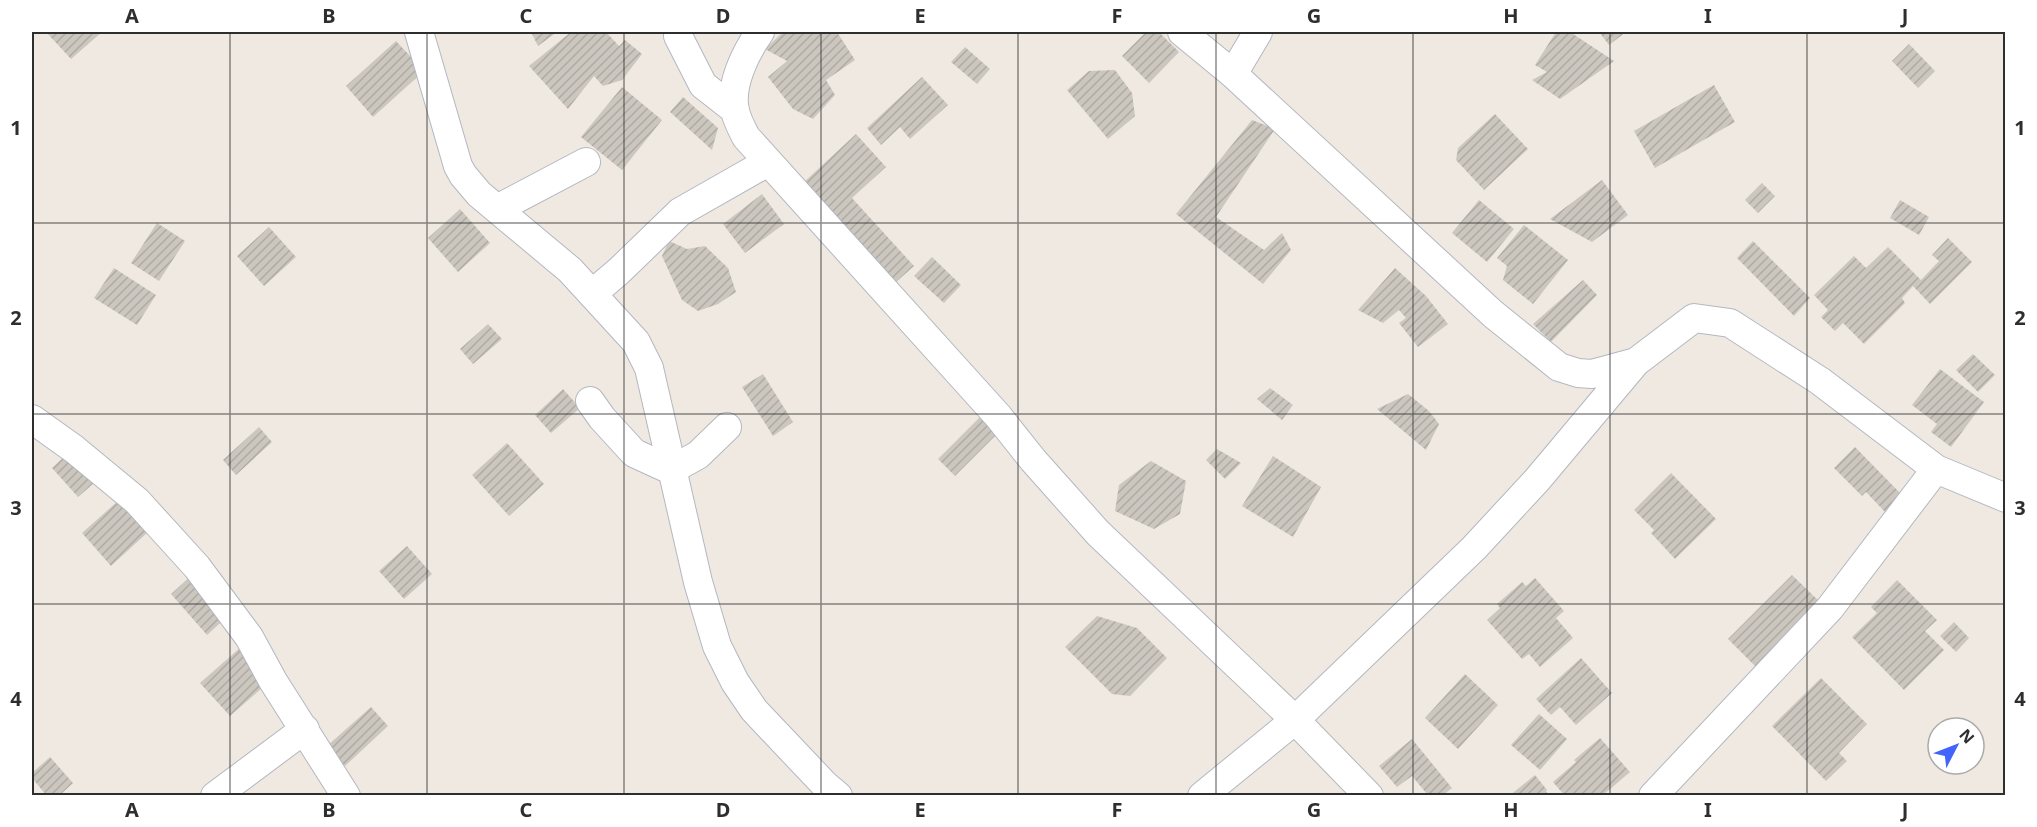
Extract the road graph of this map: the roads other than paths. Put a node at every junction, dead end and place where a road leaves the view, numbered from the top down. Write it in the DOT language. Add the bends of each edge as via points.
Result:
graph roads {
  1 [pos="419,32"];
  2 [pos="760,32"];
  3 [pos="1182,32"];
  4 [pos="1258,32"];
  5 [pos="678,36"];
  6 [pos="1233,74"];
  7 [pos="735,110"];
  8 [pos="586,162"];
  9 [pos="768,162"];
  10 [pos="497,209"];
  11 [pos="592,294"];
  12 [pos="1636,362"];
  13 [pos="590,401"];
  14 [pos="32,419"];
  15 [pos="727,427"];
  16 [pos="1936,469"];
  17 [pos="671,470"];
  18 [pos="2006,498"];
  19 [pos="1295,720"];
  20 [pos="305,729"];
  21 [pos="215,795"];
  22 [pos="346,795"];
  23 [pos="838,795"];
  24 [pos="1202,795"];
  25 [pos="1369,795"];
  26 [pos="1653,795"];
  1 -- 10 [label="street" via="458,166 479,194"];
  2 -- 7 [label="street" via="750,46 735,87"];
  3 -- 6 [label="street"];
  4 -- 6 [label="street"];
  5 -- 7 [label="street" via="703,85"];
  6 -- 12 [label="street" via="1493,314 1559,367 1592,374"];
  7 -- 9 [label="street" via="746,137"];
  8 -- 10 [label="street"];
  9 -- 11 [label="street" via="680,212"];
  9 -- 19 [label="street" via="998,416 1098,533"];
  10 -- 11 [label="street" via="570,270"];
  11 -- 17 [label="street" via="636,342 649,368"];
  12 -- 16 [label="street" via="1694,318 1730,323 1820,381"];
  12 -- 19 [label="street" via="1474,548"];
  13 -- 17 [label="street" via="634,453"];
  14 -- 20 [label="street" via="137,501 197,567 249,637"];
  15 -- 17 [label="street" via="698,454"];
  16 -- 18 [label="street"];
  16 -- 26 [label="street" via="1830,608"];
  17 -- 23 [label="street" via="717,646 754,710"];
  19 -- 24 [label="street"];
  19 -- 25 [label="street"];
  20 -- 21 [label="street"];
  20 -- 22 [label="street"];
}
